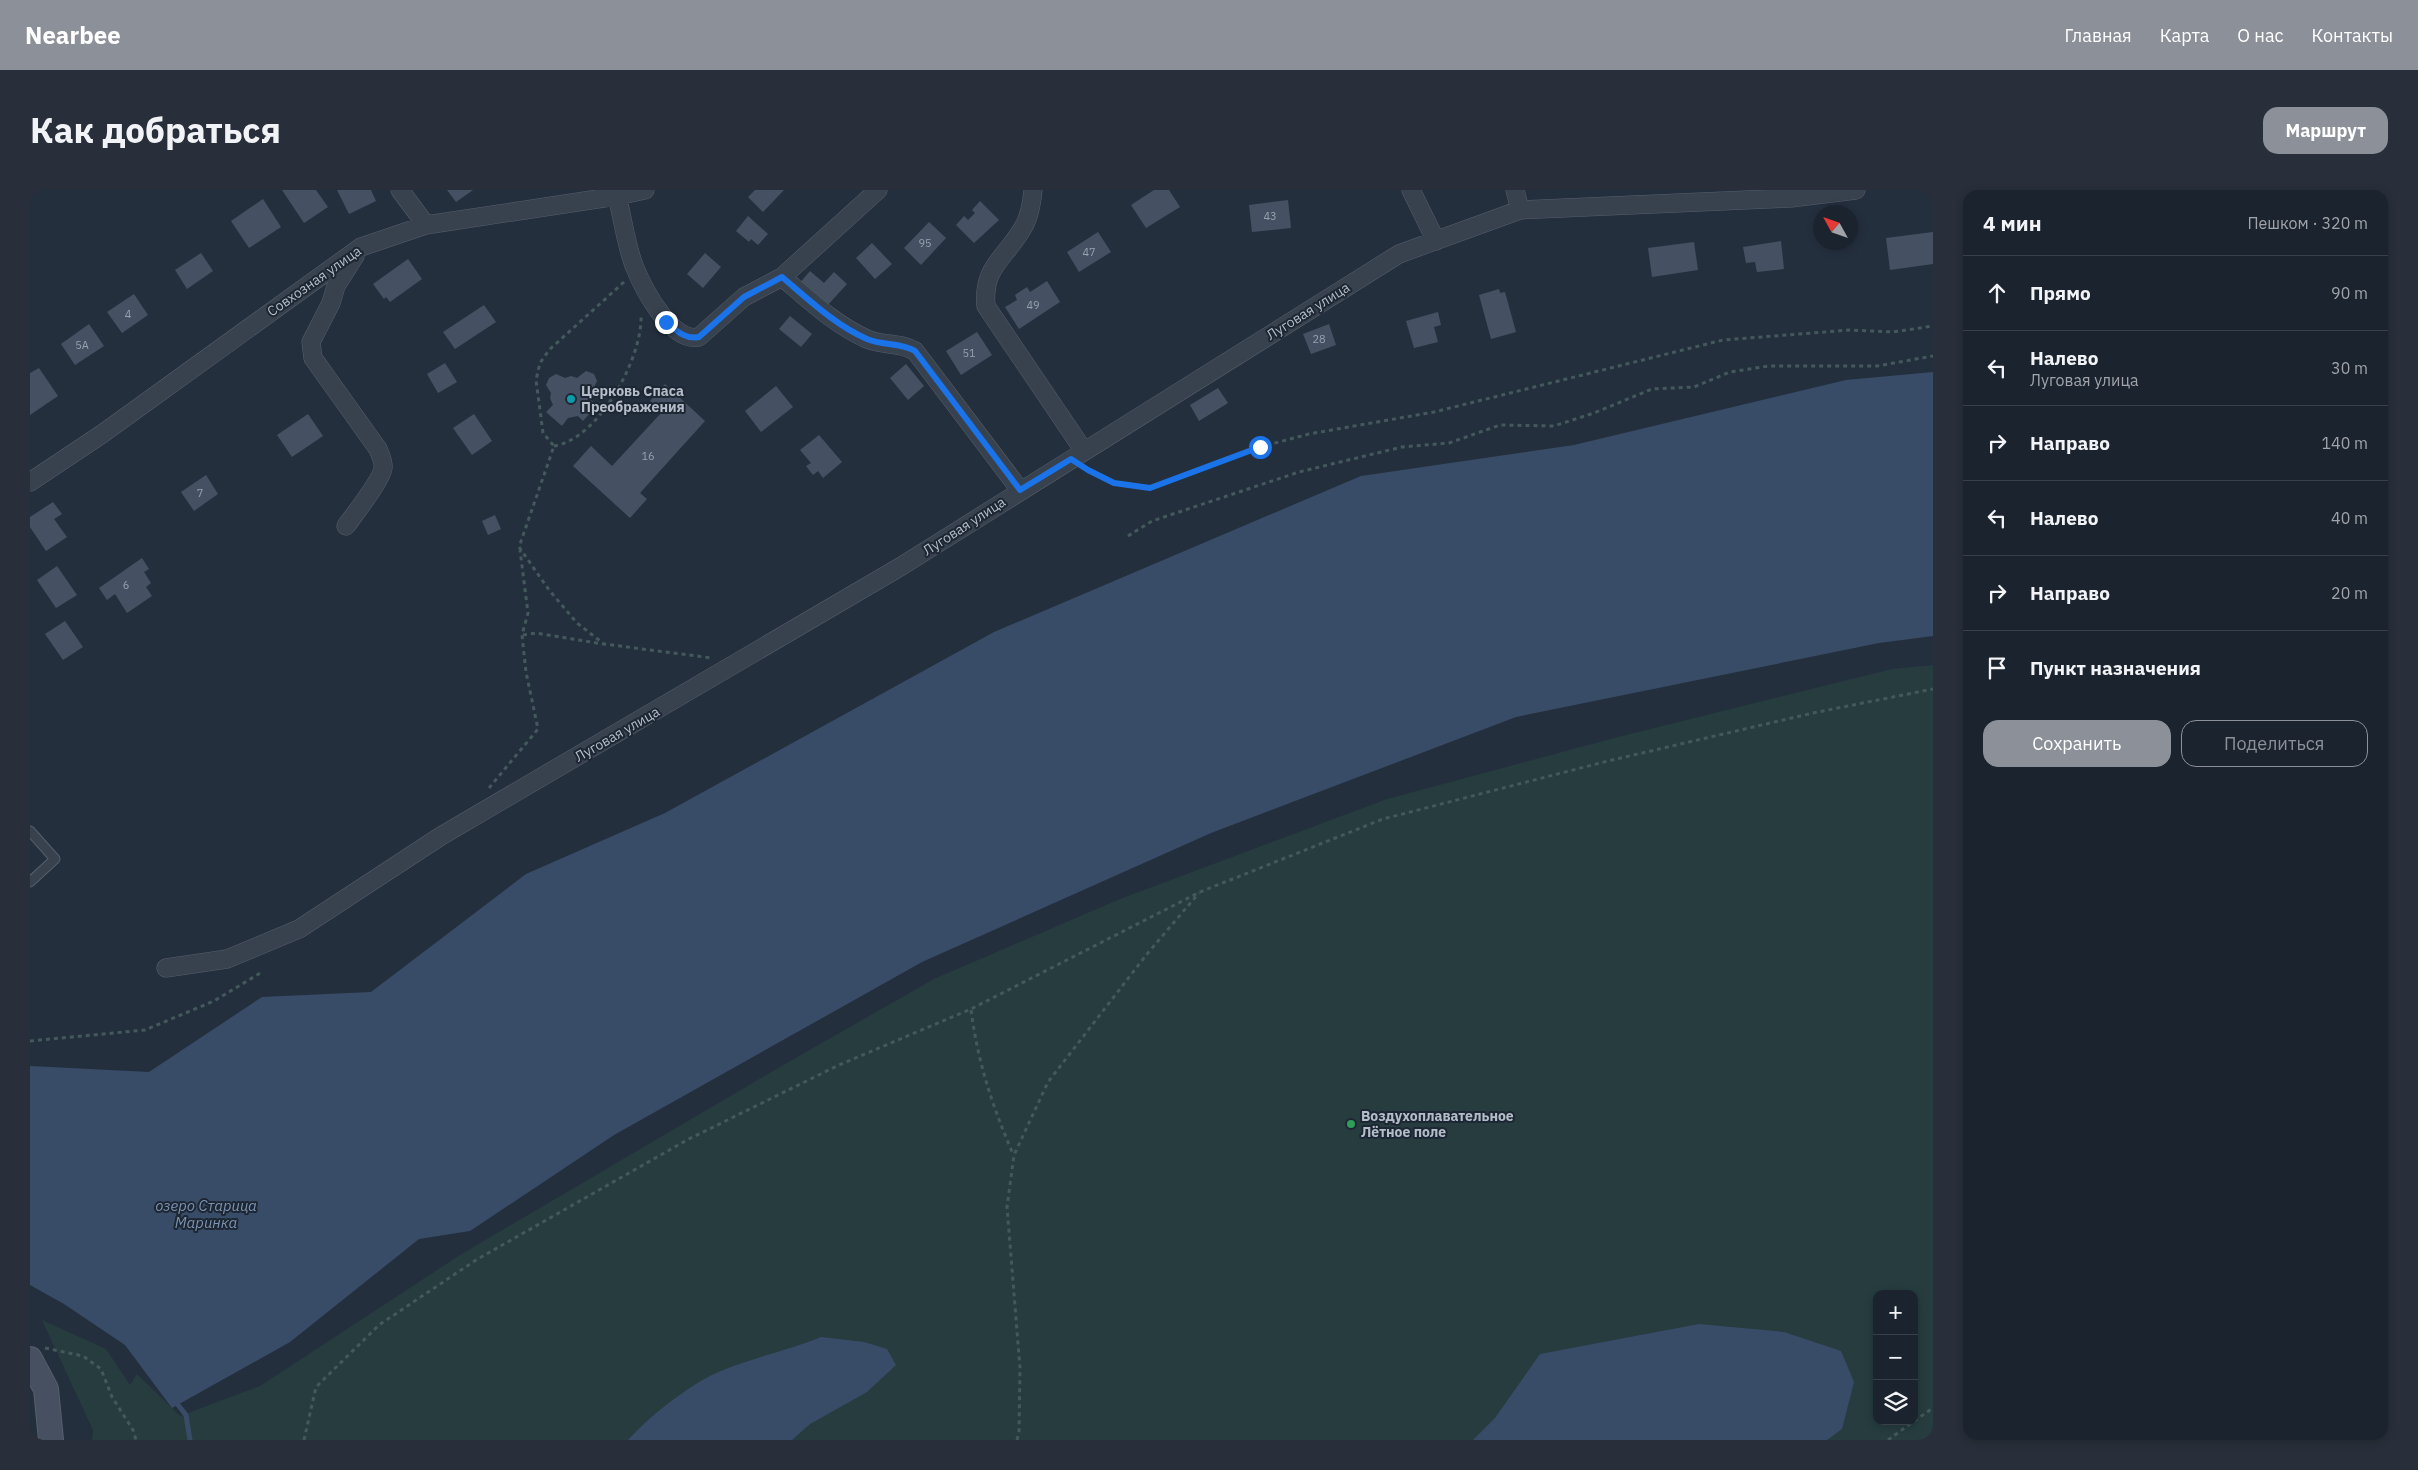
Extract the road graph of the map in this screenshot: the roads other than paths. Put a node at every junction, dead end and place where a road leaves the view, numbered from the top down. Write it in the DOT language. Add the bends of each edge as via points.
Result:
graph roads {
  1 [pos="400,190"];
  2 [pos="645,190"];
  3 [pos="878,190"];
  4 [pos="1033,190"];
  5 [pos="1411,190"];
  6 [pos="1515,190"];
  7 [pos="1856,190"];
  8 [pos="618,196"];
  9 [pos="1688,196"];
  10 [pos="1520,210"];
  11 [pos="426,225"];
  12 [pos="1436,241"];
  13 [pos="361,247"];
  14 [pos="782,277"];
  15 [pos="1077,455"];
  16 [pos="30,482"];
  17 [pos="1020,490"];
  18 [pos="346,526"];
  19 [pos="30,831"];
  20 [pos="30,882"];
  21 [pos="166,968"];
  22 [pos="35,1353"];
  23 [pos="51,1440"];
  1 -- 11 [label="street"];
  2 -- 8 [label="street, Совхозная улица"];
  3 -- 14 [label="street"];
  4 -- 15 [label="street" via="1025,224 990,272 985,290 986,306"];
  5 -- 12 [label="street"];
  6 -- 10 [label="street"];
  7 -- 9 [label="street, Луговая улица" via="1790,198"];
  8 -- 11 [label="street, Совхозная улица"];
  8 -- 14 [label="street" via="635,267 666,322 681,334 699,337 744,297"];
  9 -- 10 [label="street, Луговая улица"];
  10 -- 12 [label="street, Луговая улица"];
  11 -- 13 [label="street, Совхозная улица"];
  12 -- 15 [label="street, Луговая улица" via="1399,254"];
  13 -- 16 [label="street, Совхозная улица" via="102,434"];
  13 -- 18 [label="street" via="336,286 310,349 382,458 383,468 378,478"];
  14 -- 17 [label="street" via="850,331 868,340 904,345 915,351"];
  15 -- 17 [label="street, Луговая улица"];
  17 -- 21 [label="street, Луговая улица" via="900,567 441,836 300,929 227,959"];
  19 -- 20 [label="lane" via="55,859"];
  22 -- 23 [label="street" via="46,1389"];
}
